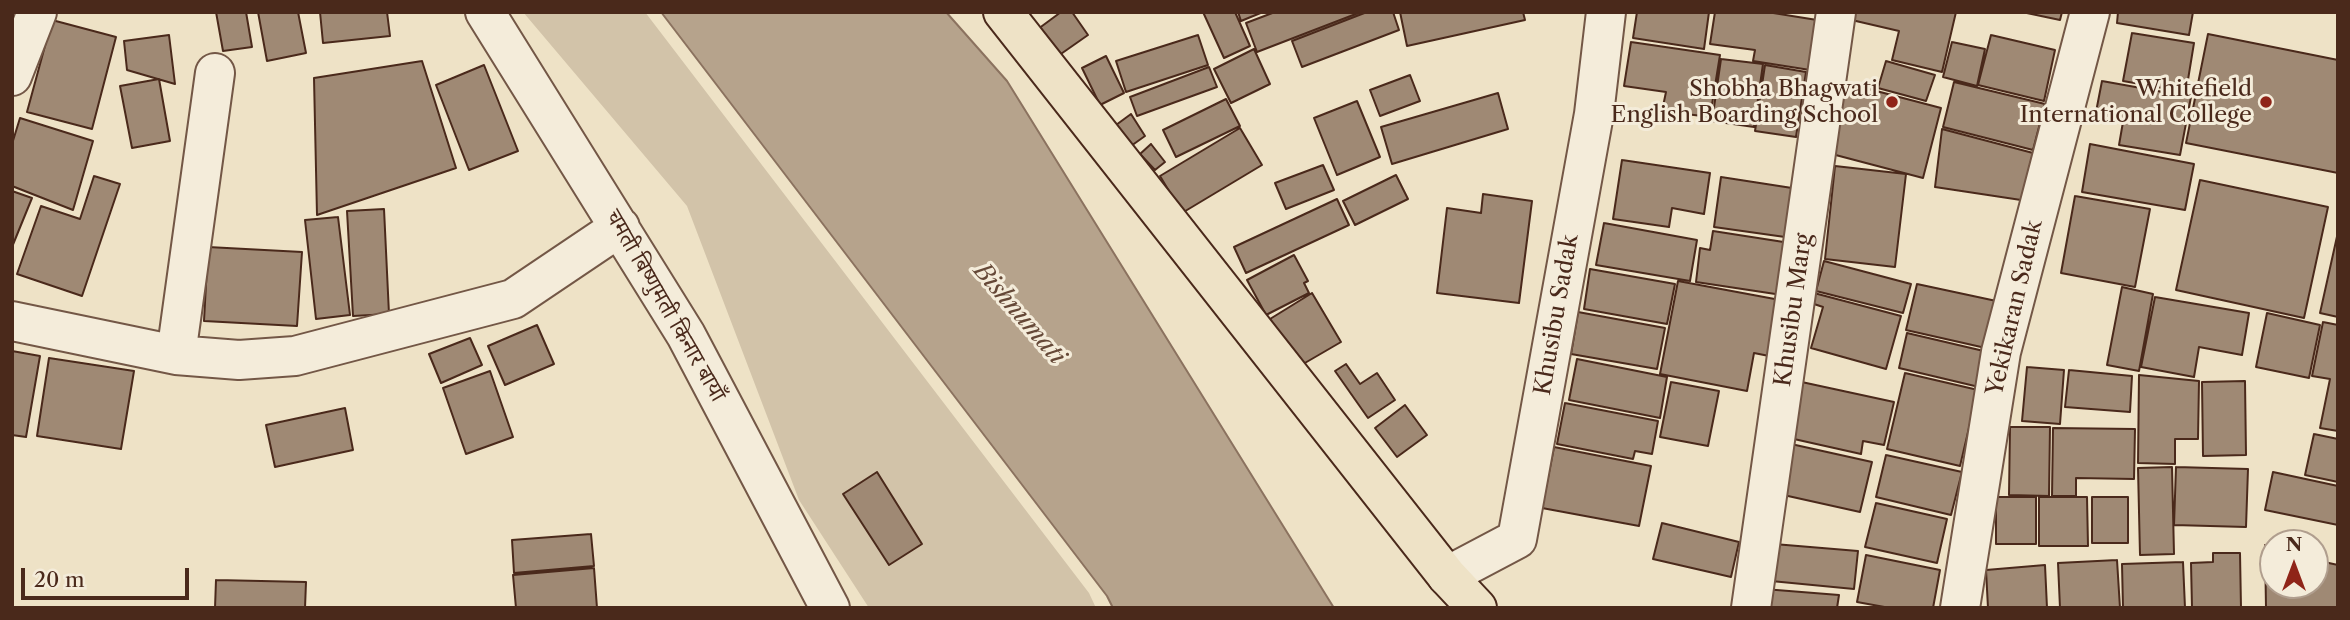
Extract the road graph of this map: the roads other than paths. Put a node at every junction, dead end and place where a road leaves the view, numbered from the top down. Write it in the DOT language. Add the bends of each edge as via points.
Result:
graph roads {
  1 [pos="37,12"];
  2 [pos="485,12"];
  3 [pos="1003,12"];
  4 [pos="1606,12"];
  5 [pos="1836,12"];
  6 [pos="2090,12"];
  7 [pos="215,73"];
  8 [pos="12,76"];
  9 [pos="620,227"];
  10 [pos="12,321"];
  11 [pos="176,355"];
  12 [pos="1447,576"];
  13 [pos="830,608"];
  14 [pos="1477,608"];
  15 [pos="1751,608"];
  16 [pos="1960,608"];
  1 -- 8 [label="street"];
  2 -- 9 [label="street, चमती बिष्णुमती किनार बायाँ"];
  3 -- 12 [label="main road"];
  4 -- 12 [label="street, Khusibu Sadak" via="1594,114 1517,539"];
  5 -- 15 [label="street, Khusibu Marg"];
  6 -- 16 [label="street, Yekikaran Sadak" via="2001,352"];
  7 -- 11 [label="street"];
  9 -- 11 [label="street" via="513,299 295,356 239,360"];
  9 -- 13 [label="street, चमती बिष्णुमती किनार बायाँ" via="686,335"];
  10 -- 11 [label="street"];
  12 -- 14 [label="main road"];
}
